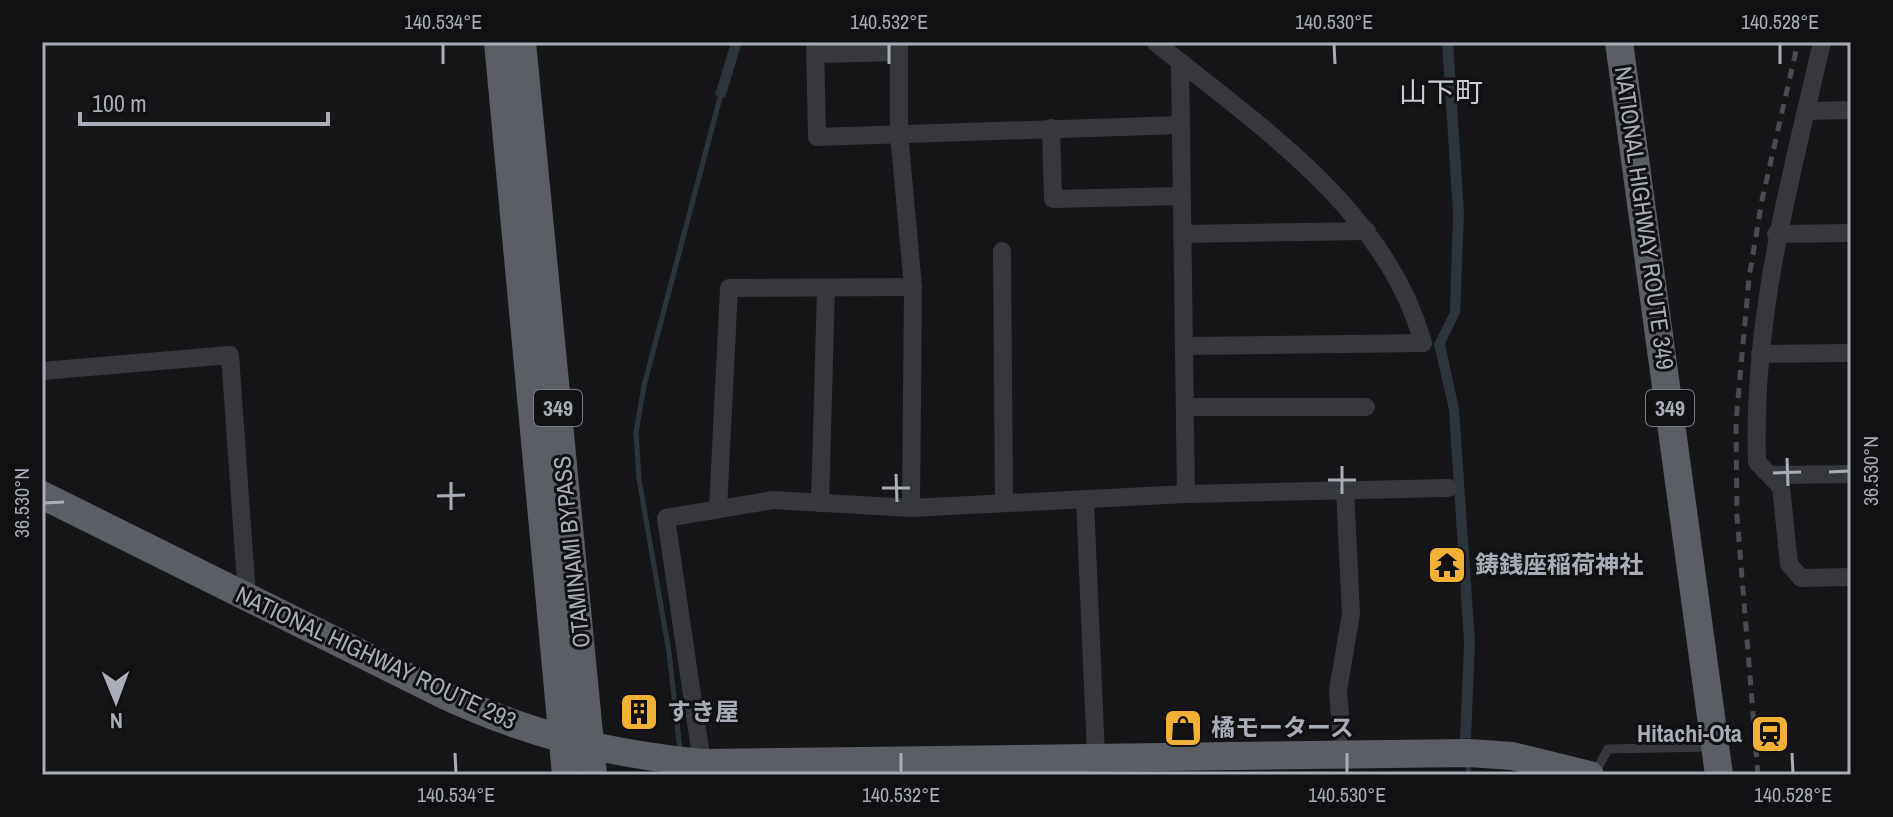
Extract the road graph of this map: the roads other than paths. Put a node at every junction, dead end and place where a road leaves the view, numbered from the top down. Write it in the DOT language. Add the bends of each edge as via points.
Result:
graph roads {
  1 [pos="498,42"];
  2 [pos="522,42"];
  3 [pos="1155,42"];
  4 [pos="1619,42"];
  5 [pos="1822,42"];
  6 [pos="899,47"];
  7 [pos="816,48"];
  8 [pos="1180,62"];
  9 [pos="1851,110"];
  10 [pos="1806,111"];
  11 [pos="1180,125"];
  12 [pos="1051,128"];
  13 [pos="899,134"];
  14 [pos="1181,196"];
  15 [pos="1367,231"];
  16 [pos="1851,233"];
  17 [pos="1182,234"];
  18 [pos="1776,234"];
  19 [pos="1002,251"];
  20 [pos="913,287"];
  21 [pos="826,288"];
  22 [pos="1184,346"];
  23 [pos="1851,353"];
  24 [pos="1760,354"];
  25 [pos="42,371"];
  26 [pos="1185,407"];
  27 [pos="1366,407"];
  28 [pos="1851,474"];
  29 [pos="1773,475"];
  30 [pos="1448,488"];
  31 [pos="1345,490"];
  32 [pos="1186,494"];
  33 [pos="42,495"];
  34 [pos="1085,501"];
  35 [pos="820,503"];
  36 [pos="1004,503"];
  37 [pos="911,508"];
  38 [pos="718,509"];
  39 [pos="1851,577"];
  40 [pos="247,597"];
  41 [pos="563,742"];
  42 [pos="1716,747"];
  43 [pos="1343,754"];
  44 [pos="1096,756"];
  45 [pos="592,762"];
  46 [pos="702,763"];
  47 [pos="1160,765"];
  48 [pos="1003,766"];
  49 [pos="566,775"];
  50 [pos="1592,775"];
  51 [pos="1719,775"];
  1 -- 41 [label="highway, OTAMINAMI BYPASS / 349"];
  2 -- 45 [label="highway, OTAMINAMI BYPASS / 349"];
  3 -- 8 [label="street"];
  4 -- 42 [label="highway, NATIONAL HIGHWAY ROUTE 349 / 349"];
  5 -- 10 [label="street"];
  6 -- 7 [label="street"];
  6 -- 13 [label="street"];
  7 -- 13 [label="street" via="817,137"];
  8 -- 11 [label="street"];
  8 -- 15 [label="street" via="1313,173"];
  9 -- 10 [label="street"];
  10 -- 18 [label="street"];
  11 -- 12 [label="street"];
  11 -- 14 [label="street"];
  12 -- 13 [label="street"];
  12 -- 14 [label="street" via="1053,199"];
  13 -- 20 [label="street"];
  14 -- 17 [label="street"];
  15 -- 17 [label="street"];
  15 -- 22 [label="street" via="1412,303 1423,343"];
  16 -- 18 [label="street"];
  17 -- 22 [label="street"];
  18 -- 24 [label="street"];
  19 -- 36 [label="street"];
  20 -- 21 [label="street"];
  20 -- 37 [label="street"];
  21 -- 35 [label="street"];
  21 -- 38 [label="street" via="729,288"];
  22 -- 26 [label="street"];
  23 -- 24 [label="street"];
  24 -- 29 [label="street" via="1757,462"];
  25 -- 40 [label="street" via="230,355"];
  26 -- 27 [label="street"];
  26 -- 32 [label="street"];
  28 -- 29 [label="street"];
  29 -- 39 [label="street" via="1781,487 1789,564 1801,578"];
  30 -- 31 [label="street"];
  31 -- 32 [label="street"];
  31 -- 43 [label="street" via="1351,614 1338,690"];
  32 -- 34 [label="street"];
  33 -- 40 [label="highway, NATIONAL HIGHWAY ROUTE 293"];
  34 -- 36 [label="street"];
  34 -- 44 [label="street"];
  35 -- 37 [label="street"];
  35 -- 38 [label="street" via="773,500"];
  36 -- 37 [label="street"];
  38 -- 46 [label="street" via="666,518"];
  40 -- 41 [label="highway, NATIONAL HIGHWAY ROUTE 293" via="446,696"];
  41 -- 45 [label="highway, NATIONAL HIGHWAY ROUTE 293"];
  41 -- 49 [label="highway, OTAMINAMI BYPASS / 349"];
  42 -- 50 [label="lane" via="1608,749"];
  42 -- 51 [label="highway, NATIONAL HIGHWAY ROUTE 349 / 349"];
  43 -- 47 [label="highway, NATIONAL HIGHWAY ROUTE 293"];
  43 -- 50 [label="highway, NATIONAL HIGHWAY ROUTE 293" via="1498,755"];
  44 -- 47 [label="highway, NATIONAL HIGHWAY ROUTE 293"];
  44 -- 48 [label="highway, NATIONAL HIGHWAY ROUTE 293"];
  45 -- 46 [label="highway, NATIONAL HIGHWAY ROUTE 293"];
  46 -- 48 [label="highway, NATIONAL HIGHWAY ROUTE 293"];
}
